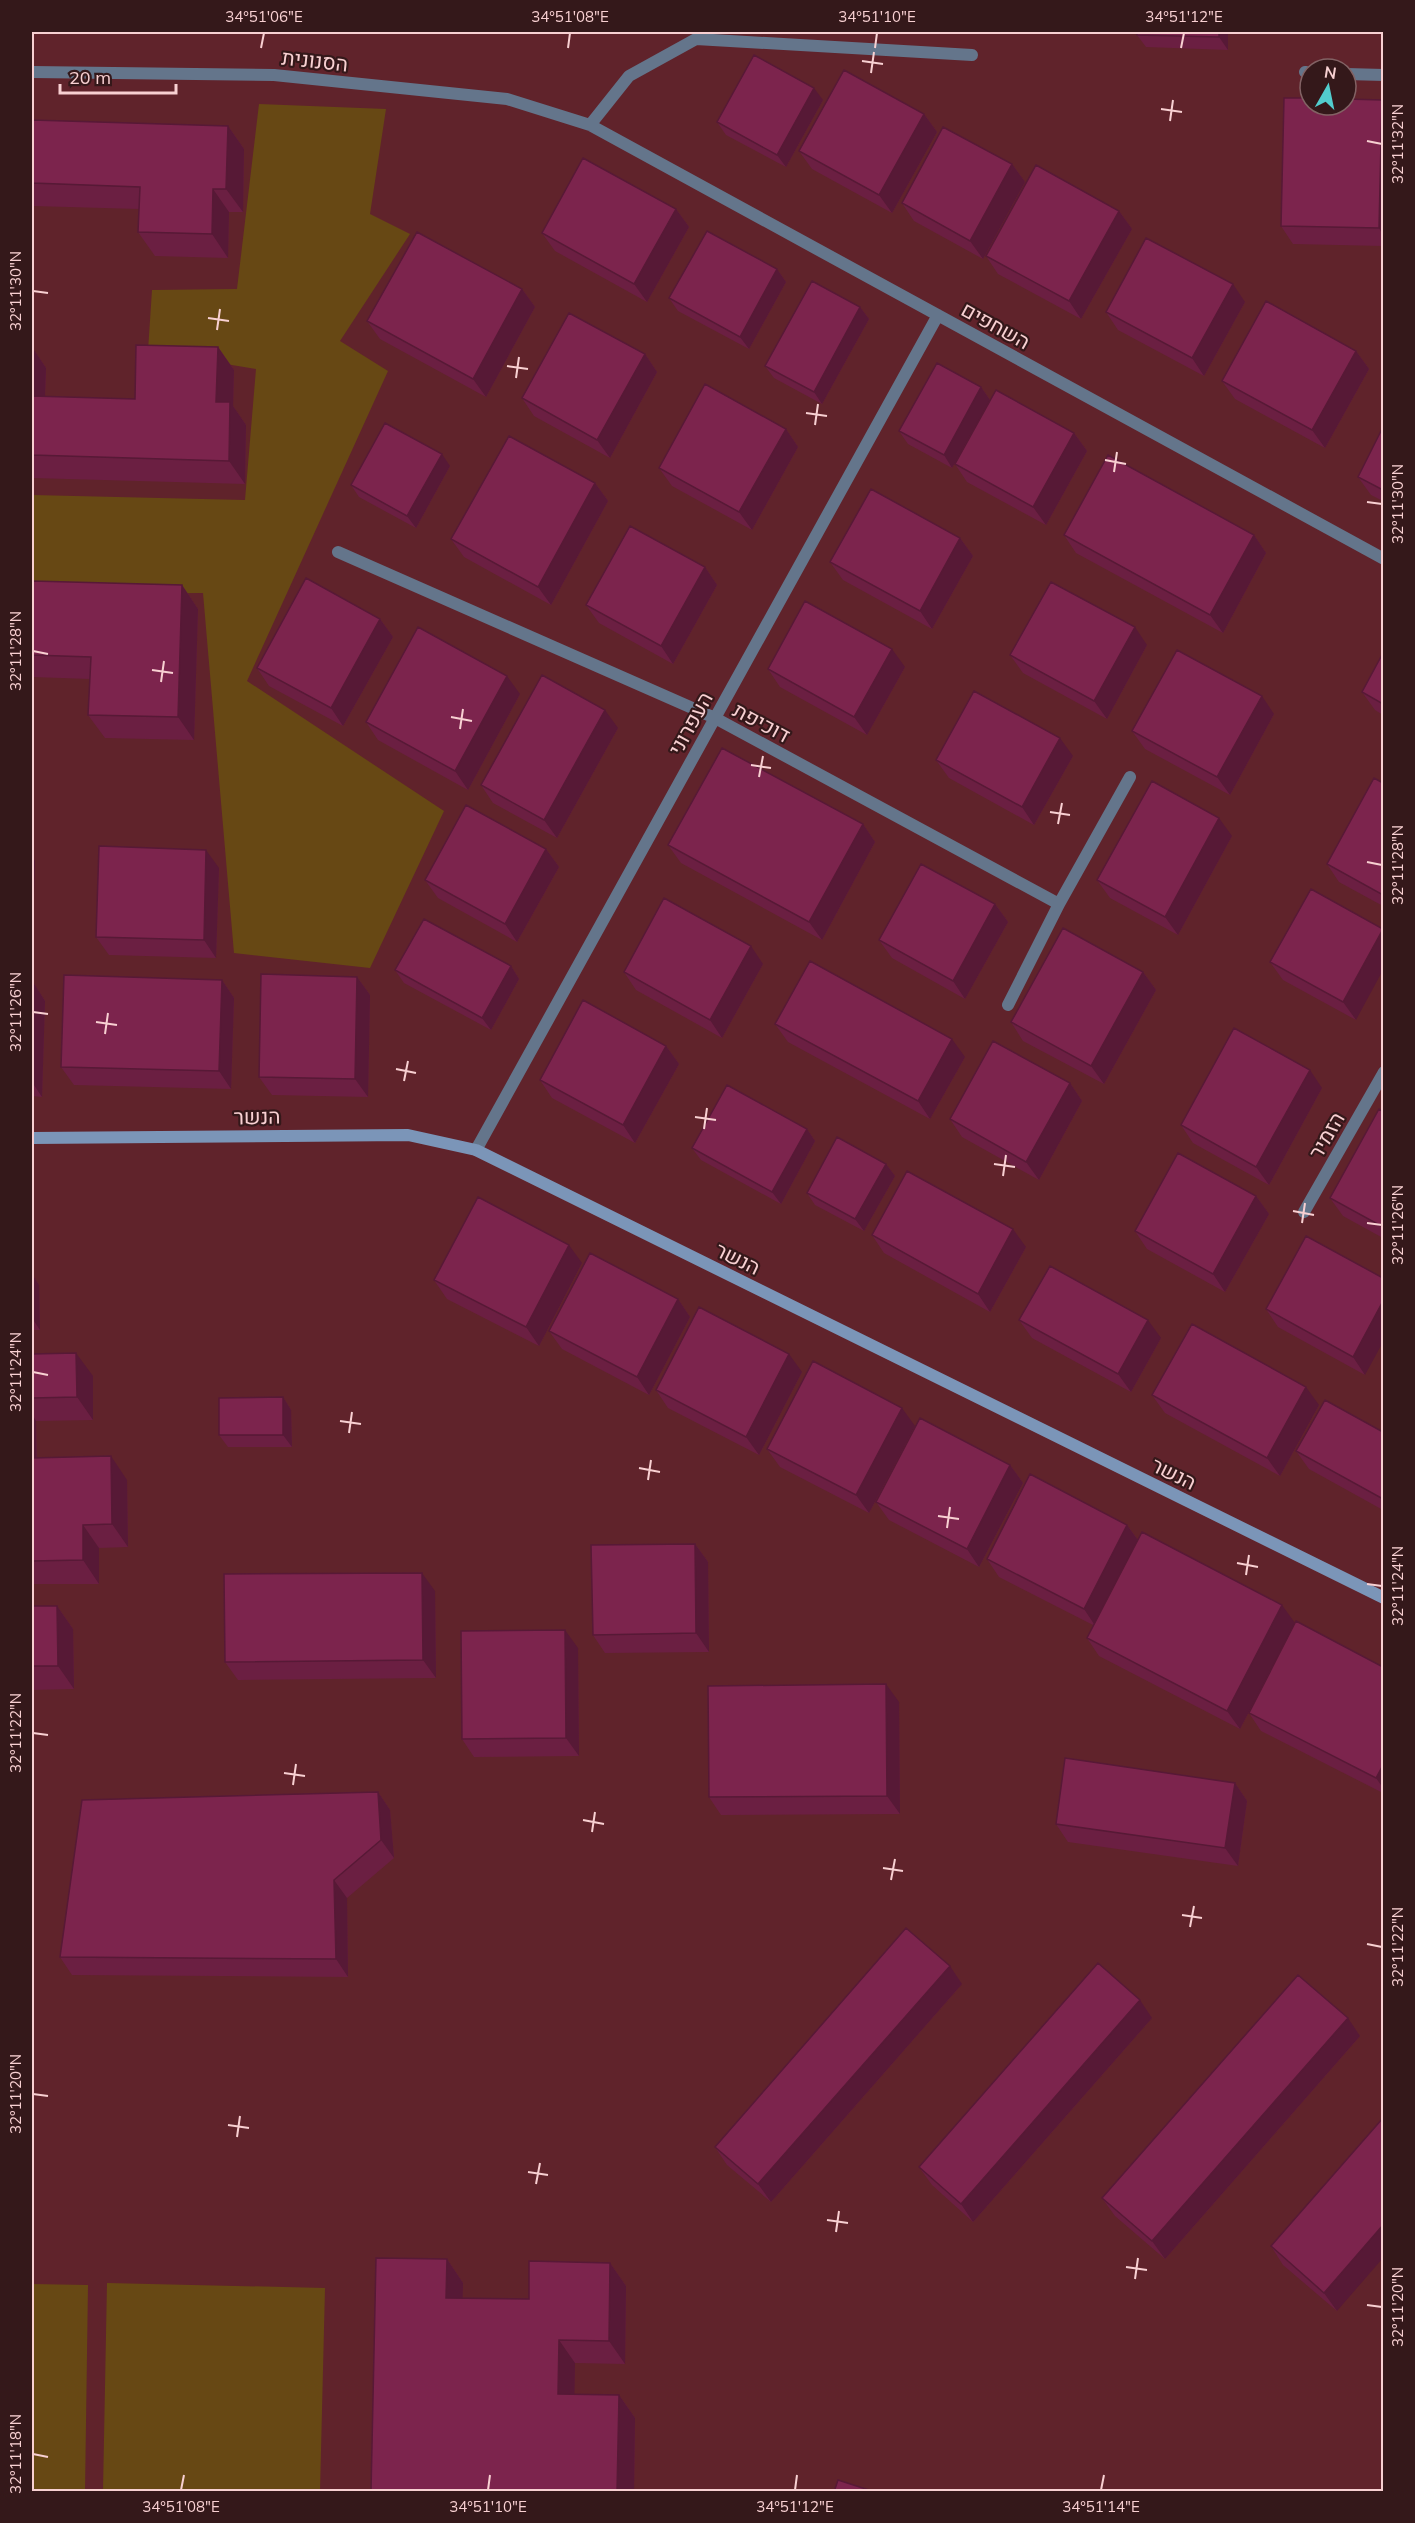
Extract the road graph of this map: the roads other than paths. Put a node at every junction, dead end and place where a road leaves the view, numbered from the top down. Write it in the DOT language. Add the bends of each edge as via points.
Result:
graph roads {
  1 [pos="972,55"];
  2 [pos="32,72"];
  3 [pos="1358,74"];
  4 [pos="1383,75"];
  5 [pos="591,125"];
  6 [pos="938,315"];
  7 [pos="338,552"];
  8 [pos="1383,559"];
  9 [pos="715,718"];
  10 [pos="1130,777"];
  11 [pos="1059,904"];
  12 [pos="1008,1005"];
  13 [pos="1383,1076"];
  14 [pos="32,1138"];
  15 [pos="476,1150"];
  16 [pos="1304,1212"];
  17 [pos="1383,1598"];
  1 -- 5 [label="street" via="696,39 628,76"];
  2 -- 5 [label="street, הסנונית" via="274,75 507,99"];
  3 -- 4 [label="street"];
  5 -- 6 [label="street, השחפים"];
  6 -- 8 [label="street, השחפים"];
  6 -- 9 [label="street, העפרוני"];
  7 -- 9 [label="street, דוכיפת"];
  9 -- 11 [label="street, דוכיפת"];
  9 -- 15 [label="street, העפרוני"];
  10 -- 11 [label="street"];
  11 -- 12 [label="street"];
  13 -- 16 [label="street, הזמיר"];
  14 -- 15 [label="street, הנשר" via="408,1135"];
  15 -- 17 [label="street, הנשר"];
}
